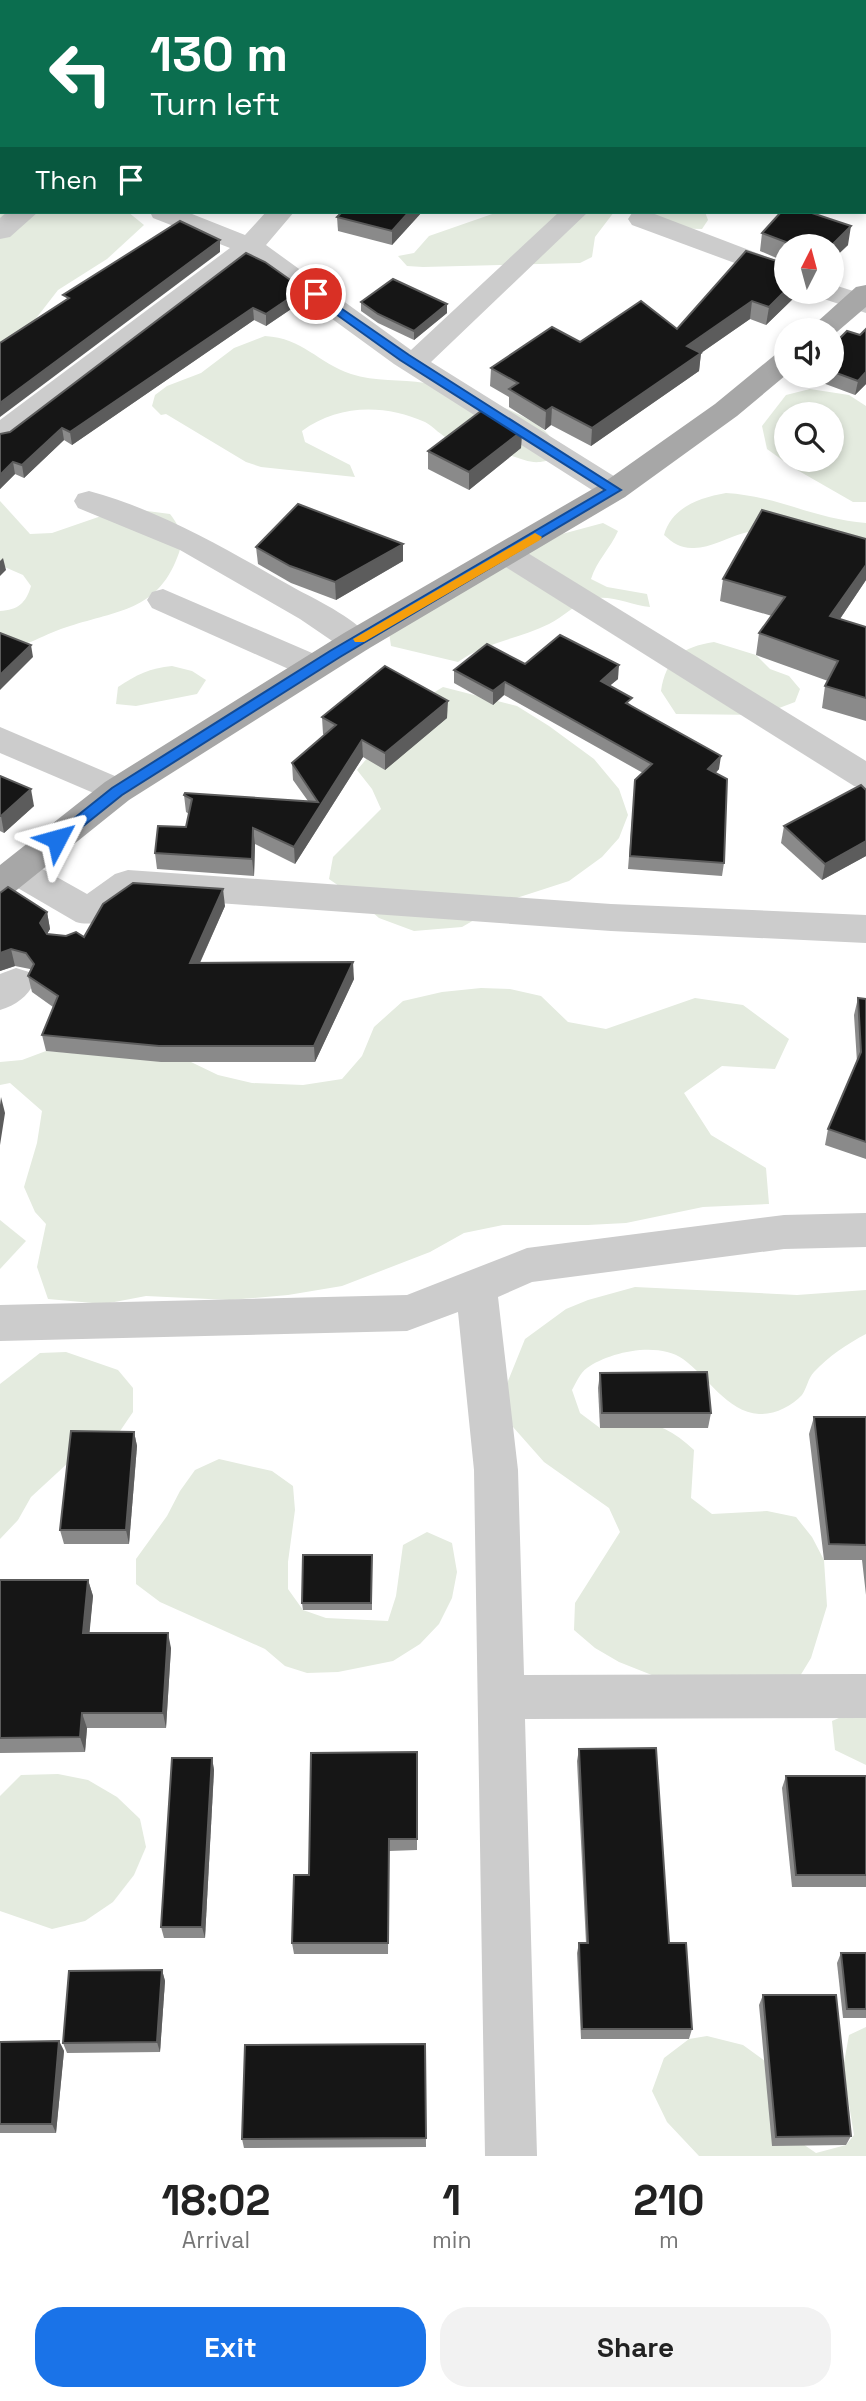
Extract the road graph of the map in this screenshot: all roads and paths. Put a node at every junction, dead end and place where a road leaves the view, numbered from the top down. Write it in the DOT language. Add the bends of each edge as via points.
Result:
graph roads {
  1 [pos="21,214"];
  2 [pos="168,214"];
  3 [pos="279,214"];
  4 [pos="573,214"];
  5 [pos="642,219"];
  6 [pos="0,231"];
  7 [pos="250,246"];
  8 [pos="774,269"];
  9 [pos="855,297"];
  10 [pos="834,318"];
  11 [pos="414,363"];
  12 [pos="774,370"];
  13 [pos="0,435"];
  14 [pos="614,490"];
  15 [pos="89,501"];
  16 [pos="507,554"];
  17 [pos="163,600"];
  18 [pos="356,641"];
  19 [pos="314,667"];
  20 [pos="0,738"];
  21 [pos="866,777"];
  22 [pos="117,791"];
  23 [pos="8,878"];
  24 [pos="89,912"];
  25 [pos="866,929"];
  26 [pos="64,938"];
  27 [pos="866,1230"];
  28 [pos="477,1289"];
  29 [pos="0,1323"];
  30 [pos="866,1696"];
  31 [pos="501,1697"];
  32 [pos="511,2156"];
  1 -- 6 [label="street"];
  2 -- 7 [label="street"];
  3 -- 7 [label="street"];
  4 -- 11 [label="street"];
  5 -- 8 [label="street"];
  7 -- 11 [label="street"];
  7 -- 13 [label="street"];
  9 -- 10 [label="main road"];
  11 -- 14 [label="street"];
  12 -- 14 [label="main road"];
  14 -- 16 [label="main road"];
  15 -- 18 [label="street" via="191,543"];
  16 -- 18 [label="main road"];
  16 -- 21 [label="street"];
  17 -- 19 [label="street"];
  18 -- 19 [label="main road"];
  19 -- 22 [label="main road"];
  20 -- 22 [label="street"];
  22 -- 23 [label="main road"];
  23 -- 24 [label="street"];
  24 -- 25 [label="street" via="128,883 601,916"];
  24 -- 26 [label="street"];
  27 -- 28 [label="street" via="784,1232 527,1265"];
  28 -- 29 [label="street" via="407,1313"];
  28 -- 31 [label="street" via="496,1471"];
  30 -- 31 [label="street"];
  31 -- 32 [label="street"];
}
